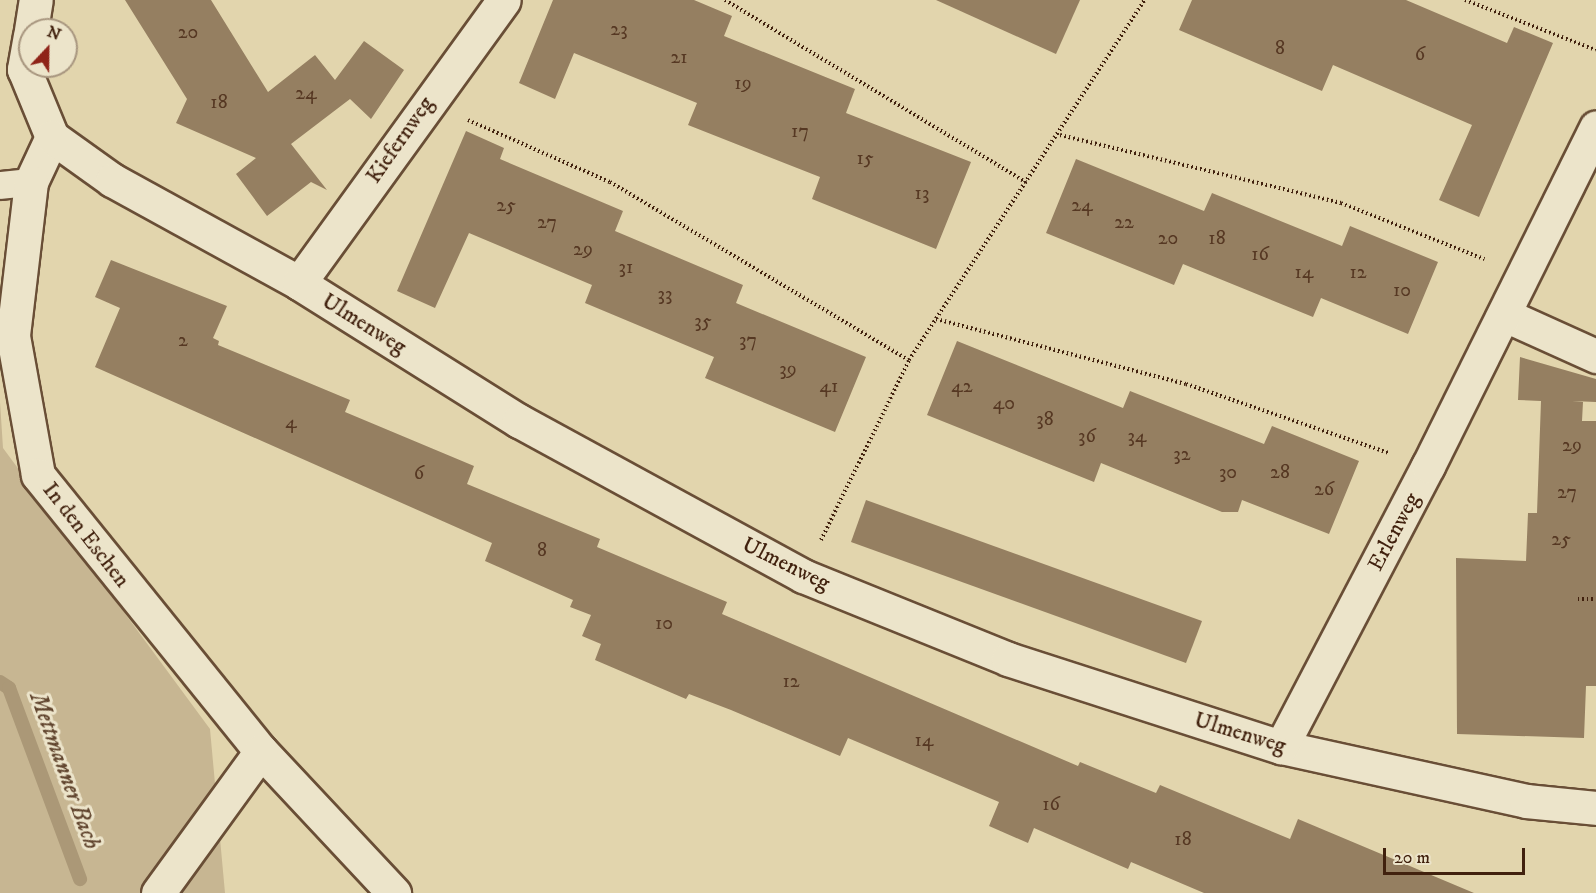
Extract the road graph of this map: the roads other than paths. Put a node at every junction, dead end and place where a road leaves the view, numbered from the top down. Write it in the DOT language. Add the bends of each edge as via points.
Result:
graph roads {
  1 [pos="36,0"];
  2 [pos="504,0"];
  3 [pos="33,18"];
  4 [pos="28,78"];
  5 [pos="1596,127"];
  6 [pos="52,137"];
  7 [pos="15,183"];
  8 [pos="299,283"];
  9 [pos="1505,315"];
  10 [pos="1596,356"];
  11 [pos="1281,747"];
  12 [pos="261,751"];
  13 [pos="1596,808"];
  14 [pos="158,893"];
  15 [pos="394,893"];
  1 -- 3 [label="street"];
  2 -- 8 [label="street, Kiefernweg" via="426,102"];
  4 -- 6 [label="street"];
  5 -- 9 [label="street, Erlenweg"];
  6 -- 7 [label="street, In den Eschen"];
  6 -- 8 [label="street, Ulmenweg" via="112,180"];
  7 -- 12 [label="street, In den Eschen" via="13,336 38,476"];
  8 -- 11 [label="street, Ulmenweg" via="519,421 803,576 1008,659"];
  9 -- 10 [label="street"];
  9 -- 11 [label="street, Erlenweg"];
  11 -- 13 [label="street, Ulmenweg" via="1526,801"];
  12 -- 14 [label="street"];
  12 -- 15 [label="street, In den Eschen"];
}
